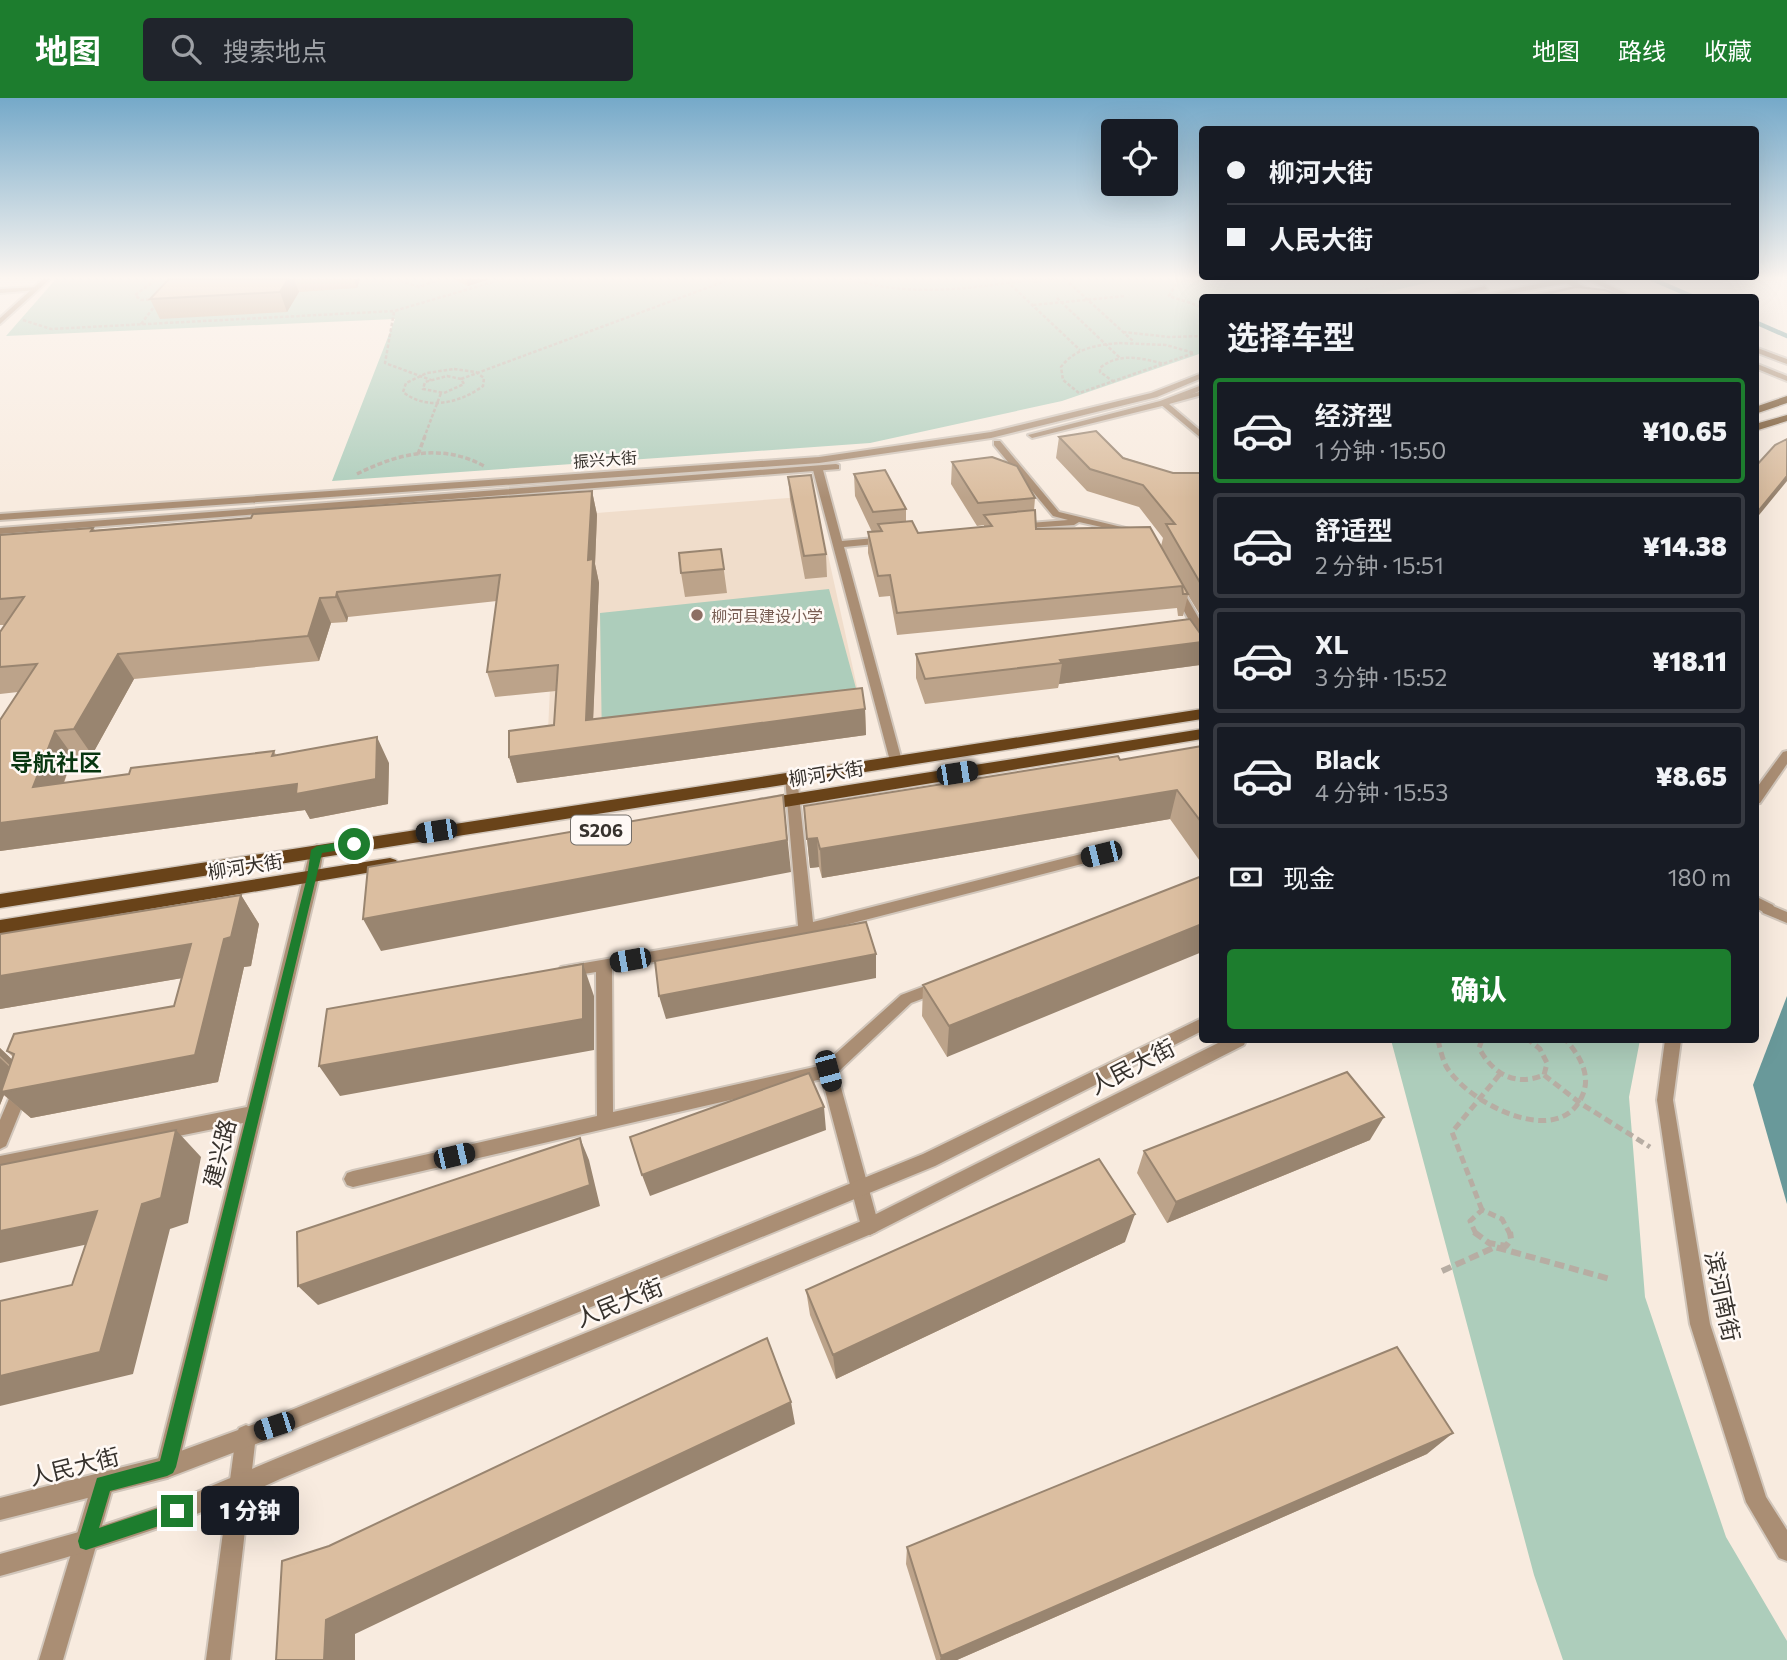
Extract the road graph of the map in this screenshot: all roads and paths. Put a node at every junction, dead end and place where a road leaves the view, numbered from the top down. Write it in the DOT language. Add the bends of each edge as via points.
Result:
graph roads {
  1 [pos="387,352"];
  2 [pos="531,352"];
  3 [pos="1079,352"];
  4 [pos="1114,352"];
  5 [pos="1190,352"];
  6 [pos="1762,352"];
  7 [pos="1121,358"];
  8 [pos="1787,362"];
  9 [pos="1164,364"];
  10 [pos="1759,367"];
  11 [pos="476,372"];
  12 [pos="419,375"];
  13 [pos="1199,376"];
  14 [pos="461,379"];
  15 [pos="1787,379"];
  16 [pos="431,380"];
  17 [pos="1115,383"];
  18 [pos="1199,388"];
  19 [pos="441,393"];
  20 [pos="1199,394"];
  21 [pos="1787,399"];
  22 [pos="438,402"];
  23 [pos="1163,403"];
  24 [pos="1759,410"];
  25 [pos="1787,418"];
  26 [pos="1759,427"];
  27 [pos="1199,433"];
  28 [pos="998,443"];
  29 [pos="418,454"];
  30 [pos="484,466"];
  31 [pos="818,470"];
  32 [pos="357,474"];
  33 [pos="0,517"];
  34 [pos="1086,521"];
  35 [pos="1003,529"];
  36 [pos="0,531"];
  37 [pos="1147,535"];
  38 [pos="893,539"];
  39 [pos="838,544"];
  40 [pos="1172,578"];
  41 [pos="1199,628"];
  42 [pos="1199,714"];
  43 [pos="1199,734"];
  44 [pos="1787,755"];
  45 [pos="896,761"];
  46 [pos="791,777"];
  47 [pos="1759,794"];
  48 [pos="794,799"];
  49 [pos="740,808"];
  50 [pos="317,850"];
  51 [pos="1101,854"];
  52 [pos="402,862"];
  53 [pos="313,877"];
  54 [pos="0,901"];
  55 [pos="1762,905"];
  56 [pos="1787,918"];
  57 [pos="0,927"];
  58 [pos="806,929"];
  59 [pos="604,965"];
  60 [pos="549,974"];
  61 [pos="956,980"];
  62 [pos="1199,1025"];
  63 [pos="1232,1043"];
  64 [pos="1438,1043"];
  65 [pos="1481,1043"];
  66 [pos="1533,1043"];
  67 [pos="1568,1043"];
  68 [pos="1673,1043"];
  69 [pos="28,1071"];
  70 [pos="828,1071"];
  71 [pos="1500,1074"];
  72 [pos="1544,1075"];
  73 [pos="1477,1100"];
  74 [pos="1580,1103"];
  75 [pos="254,1113"];
  76 [pos="605,1122"];
  77 [pos="0,1141"];
  78 [pos="1674,1162"];
  79 [pos="0,1164"];
  80 [pos="353,1179"];
  81 [pos="859,1186"];
  82 [pos="1482,1210"];
  83 [pos="870,1226"];
  84 [pos="1495,1247"];
  85 [pos="1442,1271"];
  86 [pos="1610,1279"];
  87 [pos="246,1435"];
  88 [pos="167,1467"];
  89 [pos="103,1484"];
  90 [pos="239,1488"];
  91 [pos="0,1510"];
  92 [pos="86,1541"];
  93 [pos="1787,1550"];
  94 [pos="0,1566"];
  95 [pos="51,1660"];
  96 [pos="218,1660"];
  1 -- 12 [label="path" via="385,363"];
  2 -- 11 [label="path"];
  3 -- 17 [label="path" via="1061,367 1063,380 1070,387 1079,393"];
  4 -- 7 [label="path"];
  5 -- 9 [label="path" via="1194,353"];
  6 -- 8 [label="street"];
  7 -- 9 [label="path"];
  7 -- 17 [label="path" via="1100,369"];
  9 -- 17 [label="path"];
  10 -- 15 [label="street"];
  11 -- 12 [label="path" via="454,369"];
  11 -- 14 [label="path"];
  11 -- 22 [label="path" via="484,378 481,388"];
  12 -- 16 [label="path"];
  12 -- 22 [label="path" via="406,383 405,395"];
  13 -- 33 [label="street, 振兴大街" via="1154,395 991,435 819,460"];
  14 -- 16 [label="path"];
  14 -- 19 [label="path" via="461,387"];
  16 -- 19 [label="path" via="423,389"];
  18 -- 23 [label="street, 振兴大街"];
  19 -- 22 [label="path"];
  20 -- 23 [label="street"];
  21 -- 24 [label="main road"];
  22 -- 29 [label="path"];
  23 -- 27 [label="street"];
  23 -- 28 [label="street, 振兴大街"];
  25 -- 26 [label="main road"];
  28 -- 31 [label="street, 振兴大街"];
  28 -- 34 [label="street" via="1056,514"];
  29 -- 30 [label="path" via="457,455"];
  29 -- 32 [label="path" via="391,459"];
  31 -- 36 [label="street, 振兴大街"];
  31 -- 39 [label="street"];
  34 -- 35 [label="street"];
  34 -- 37 [label="street"];
  38 -- 39 [label="street"];
  39 -- 45 [label="street"];
  40 -- 41 [label="street"];
  42 -- 45 [label="main road, 柳河大街 / S206"];
  43 -- 48 [label="main road, 柳河大街"];
  44 -- 47 [label="street"];
  45 -- 46 [label="main road, 柳河大街 / S206"];
  46 -- 48 [label="street"];
  46 -- 50 [label="main road, 柳河大街 / S206"];
  48 -- 49 [label="main road, 柳河大街"];
  48 -- 58 [label="street"];
  50 -- 53 [label="street, 建兴路"];
  50 -- 54 [label="main road, 柳河大街 / S206"];
  51 -- 58 [label="street"];
  52 -- 53 [label="main road, 柳河大街"];
  53 -- 57 [label="main road, 柳河大街"];
  53 -- 75 [label="street, 建兴路"];
  55 -- 56 [label="street"];
  58 -- 59 [label="street"];
  59 -- 60 [label="street"];
  59 -- 76 [label="street"];
  61 -- 70 [label="street" via="906,999"];
  62 -- 81 [label="street, 人民大街" via="929,1160"];
  63 -- 83 [label="street, 人民大街"];
  64 -- 73 [label="path" via="1448,1072"];
  65 -- 71 [label="path" via="1486,1062"];
  66 -- 72 [label="path" via="1547,1063"];
  67 -- 74 [label="path" via="1586,1077"];
  68 -- 78 [label="street, 滨河南街" via="1665,1100"];
  69 -- 77 [label="street"];
  70 -- 76 [label="street"];
  70 -- 81 [label="street"];
  71 -- 72 [label="path" via="1533,1082"];
  71 -- 73 [label="path"];
  72 -- 74 [label="path"];
  73 -- 74 [label="path" via="1516,1118 1536,1120 1562,1116"];
  73 -- 82 [label="path" via="1452,1132"];
  74 -- 78 [label="path"];
  75 -- 79 [label="street"];
  75 -- 88 [label="street, 建兴路"];
  76 -- 80 [label="street"];
  78 -- 93 [label="street, 滨河南街" via="1700,1324 1757,1502"];
  81 -- 83 [label="street"];
  81 -- 87 [label="street, 人民大街"];
  82 -- 84 [label="path" via="1475,1213 1471,1228"];
  82 -- 84 [label="path" via="1504,1219 1510,1229 1506,1246"];
  83 -- 90 [label="street, 人民大街"];
  84 -- 85 [label="path"];
  84 -- 86 [label="path"];
  87 -- 88 [label="street, 人民大街"];
  87 -- 90 [label="street"];
  88 -- 89 [label="street, 人民大街"];
  89 -- 91 [label="street, 人民大街"];
  89 -- 92 [label="street"];
  90 -- 92 [label="street, 人民大街"];
  90 -- 96 [label="street"];
  92 -- 94 [label="street, 人民大街"];
  92 -- 95 [label="street"];
}
